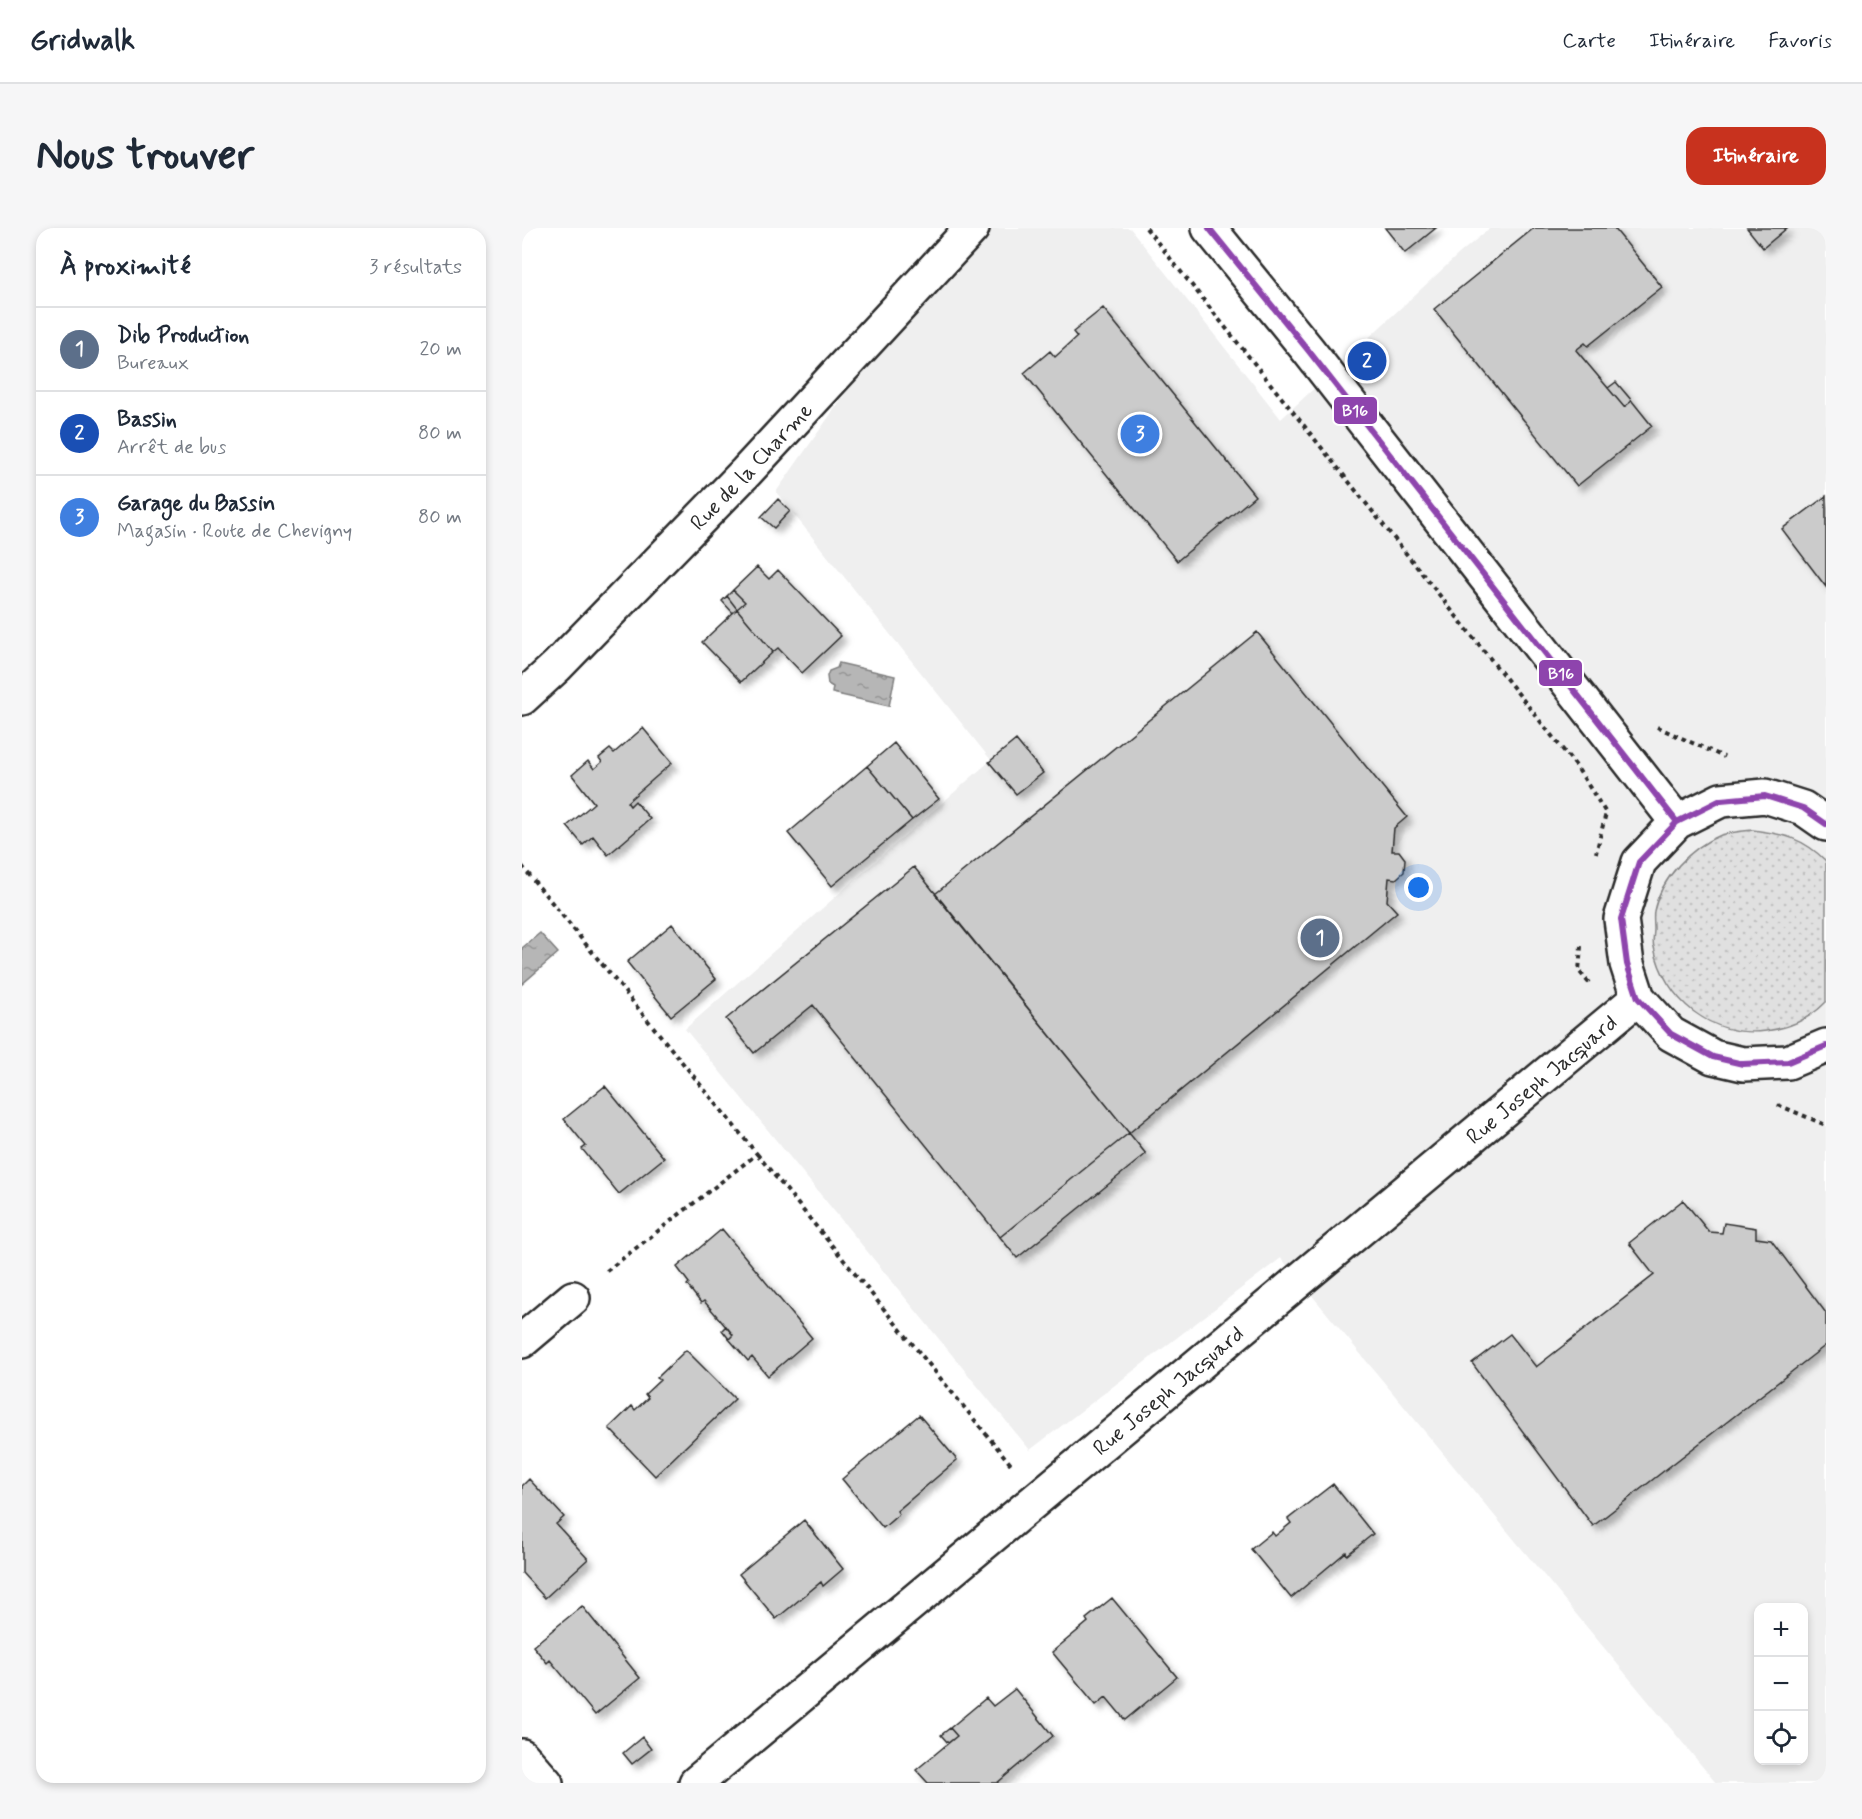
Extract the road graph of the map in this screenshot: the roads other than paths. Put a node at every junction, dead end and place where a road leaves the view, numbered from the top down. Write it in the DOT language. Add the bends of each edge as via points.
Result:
graph roads {
  1 [pos="972,228"];
  2 [pos="1209,228"];
  3 [pos="522,698"];
  4 [pos="1677,822"];
  5 [pos="1826,824"];
  6 [pos="1627,1007"];
  7 [pos="1826,1046"];
  8 [pos="573,1298"];
  9 [pos="522,1341"];
  10 [pos="522,1756"];
  11 [pos="546,1783"];
  12 [pos="696,1783"];
  1 -- 3 [label="street, Rue de la Charme" via="746,472"];
  2 -- 4 [label="street"];
  4 -- 5 [label="street" via="1721,800 1765,796 1803,808"];
  4 -- 6 [label="street" via="1639,862 1621,919"];
  6 -- 7 [label="street" via="1713,1058 1743,1064 1788,1062"];
  6 -- 12 [label="street, Rue Joseph Jacquard"];
  8 -- 9 [label="street"];
  10 -- 11 [label="street"];
}
